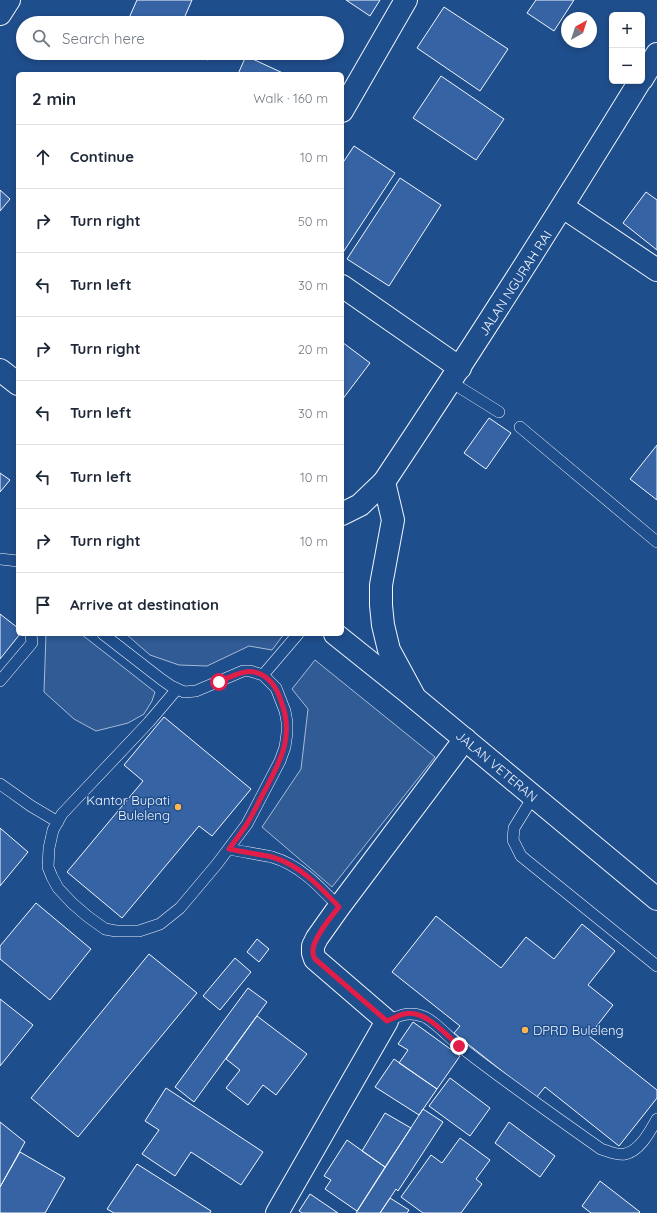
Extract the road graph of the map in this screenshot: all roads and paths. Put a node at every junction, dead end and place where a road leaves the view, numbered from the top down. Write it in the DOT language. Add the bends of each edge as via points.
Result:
graph roads {
  1 [pos="9,0"];
  2 [pos="406,0"];
  3 [pos="0,14"];
  4 [pos="657,54"];
  5 [pos="645,74"];
  6 [pos="639,84"];
  7 [pos="344,107"];
  8 [pos="563,206"];
  9 [pos="657,270"];
  10 [pos="344,288"];
  11 [pos="0,370"];
  12 [pos="456,375"];
  13 [pos="16,382"];
  14 [pos="499,412"];
  15 [pos="520,427"];
  16 [pos="384,482"];
  17 [pos="344,513"];
  18 [pos="657,542"];
  19 [pos="0,559"];
  20 [pos="16,562"];
  21 [pos="32,636"];
  22 [pos="106,636"];
  23 [pos="296,636"];
  24 [pos="338,636"];
  25 [pos="263,675"];
  26 [pos="0,681"];
  27 [pos="178,689"];
  28 [pos="415,698"];
  29 [pos="465,739"];
  30 [pos="0,784"];
  31 [pos="533,797"];
  32 [pos="58,822"];
  33 [pos="229,849"];
  34 [pos="657,899"];
  35 [pos="339,907"];
  36 [pos="657,966"];
  37 [pos="387,1021"];
  38 [pos="657,1119"];
  39 [pos="276,1213"];
  1 -- 3 [label="main road"];
  2 -- 7 [label="main road"];
  4 -- 5 [label="main road, JALAN NGURAH RAI"];
  6 -- 8 [label="main road, JALAN NGURAH RAI"];
  8 -- 9 [label="main road"];
  8 -- 12 [label="main road, JALAN NGURAH RAI"];
  10 -- 12 [label="main road"];
  11 -- 13 [label="main road"];
  12 -- 14 [label="lane"];
  12 -- 16 [label="main road, JALAN NGURAH RAI"];
  15 -- 18 [label="lane"];
  16 -- 17 [label="main road, JALAN NGURAH RAI" via="360,505"];
  16 -- 28 [label="main road" via="393,520 381,585 383,625 389,650"];
  19 -- 20 [label="lane"];
  21 -- 26 [label="lane" via="32,642"];
  22 -- 27 [label="lane"];
  23 -- 25 [label="lane"];
  24 -- 28 [label="main road, JALAN VETERAN"];
  25 -- 27 [label="lane" via="243,671 196,691 184,692"];
  25 -- 33 [label="lane" via="276,688 286,711 285,747 247,824"];
  27 -- 32 [label="lane" via="62,814"];
  28 -- 29 [label="main road, JALAN VETERAN"];
  29 -- 31 [label="main road, JALAN VETERAN"];
  29 -- 35 [label="main road"];
  30 -- 32 [label="lane"];
  31 -- 34 [label="main road, JALAN VETERAN"];
  31 -- 36 [label="lane" via="514,828 513,840 522,856"];
  32 -- 33 [label="lane" via="53,830 49,848 48,867 52,877 58,888 87,916 105,929 116,931 139,931 160,924 180,908"];
  33 -- 35 [label="lane" via="273,858 296,868 317,884"];
  35 -- 37 [label="main road" via="316,938 313,946 315,959"];
  37 -- 38 [label="lane" via="404,1014 423,1016 506,1082 601,1149 612,1153 625,1154 634,1149 645,1139"];
  37 -- 39 [label="main road"];
}
